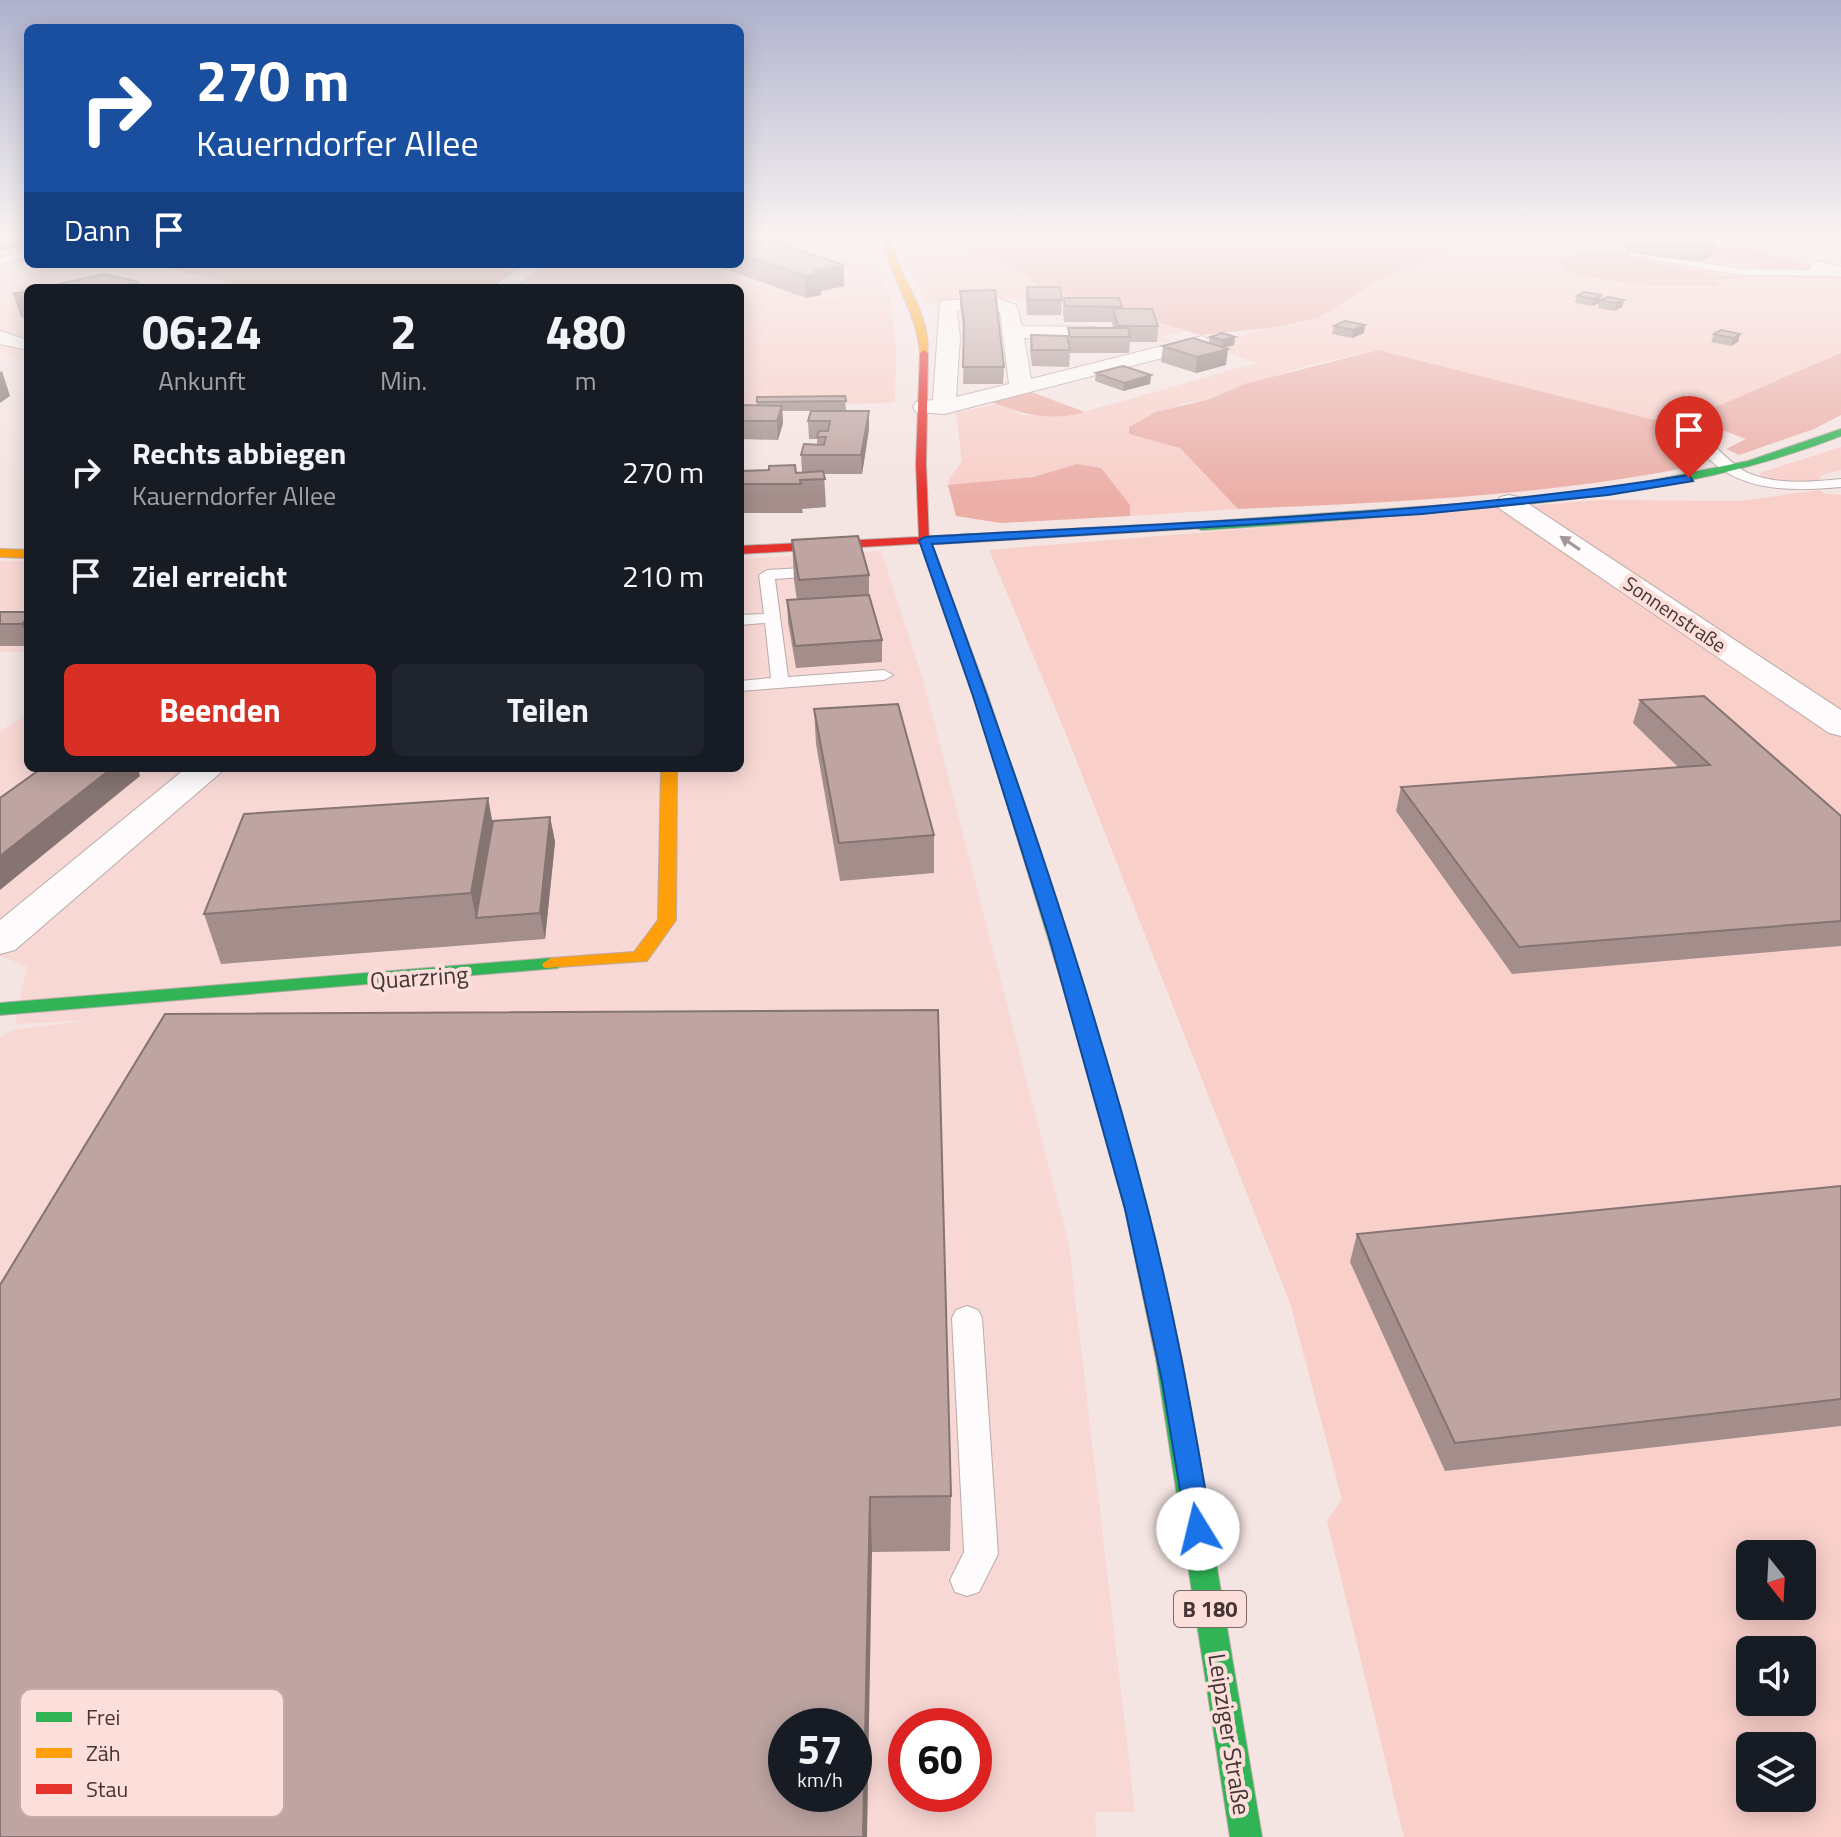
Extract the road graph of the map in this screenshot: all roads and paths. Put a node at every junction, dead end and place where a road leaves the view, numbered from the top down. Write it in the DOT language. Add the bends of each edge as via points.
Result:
graph roads {
  1 [pos="921,325"];
  2 [pos="949,325"];
  3 [pos="1011,325"];
  4 [pos="1012,332"];
  5 [pos="1095,333"];
  6 [pos="0,337"];
  7 [pos="1202,342"];
  8 [pos="24,345"];
  9 [pos="1021,387"];
  10 [pos="934,407"];
  11 [pos="1680,421"];
  12 [pos="1841,432"];
  13 [pos="1730,469"];
  14 [pos="1841,483"];
  15 [pos="1509,503"];
  16 [pos="925,540"];
  17 [pos="744,550"];
  18 [pos="0,553"];
  19 [pos="24,554"];
  20 [pos="839,571"];
  21 [pos="772,618"];
  22 [pos="744,620"];
  23 [pos="884,675"];
  24 [pos="780,683"];
  25 [pos="744,686"];
  26 [pos="1841,726"];
  27 [pos="203,772"];
  28 [pos="669,772"];
  29 [pos="0,941"];
  30 [pos="0,1009"];
  31 [pos="967,1318"];
  32 [pos="967,1580"];
  33 [pos="1246,1837"];
  1 -- 10 [label="main road, Leipziger Straße"];
  2 -- 10 [label="street, Leipziger Straße"];
  3 -- 4 [label="street, Leipziger Straße"];
  4 -- 5 [label="street"];
  4 -- 9 [label="street, Leipziger Straße"];
  6 -- 8 [label="street"];
  7 -- 9 [label="street"];
  9 -- 10 [label="street"];
  10 -- 16 [label="main road, Leipziger Straße" via="921,464"];
  11 -- 13 [label="lane" via="1697,431 1703,446"];
  12 -- 13 [label="main road"];
  13 -- 14 [label="lane" via="1777,486"];
  13 -- 15 [label="main road"];
  15 -- 16 [label="main road"];
  26 -- 15 [label="street, Sonnenstraße, one-way"];
  16 -- 17 [label="main road"];
  16 -- 33 [label="main road, Leipziger Straße / B 180" via="1059,937 1136,1209 1174,1381"];
  18 -- 19 [label="main road"];
  20 -- 21 [label="lane" via="767,575"];
  21 -- 22 [label="lane"];
  21 -- 24 [label="lane"];
  23 -- 24 [label="lane"];
  24 -- 25 [label="lane"];
  27 -- 29 [label="street"];
  28 -- 30 [label="main road, Quarzring" via="667,920 640,957"];
  31 -- 32 [label="lane" via="981,1554"];
}
